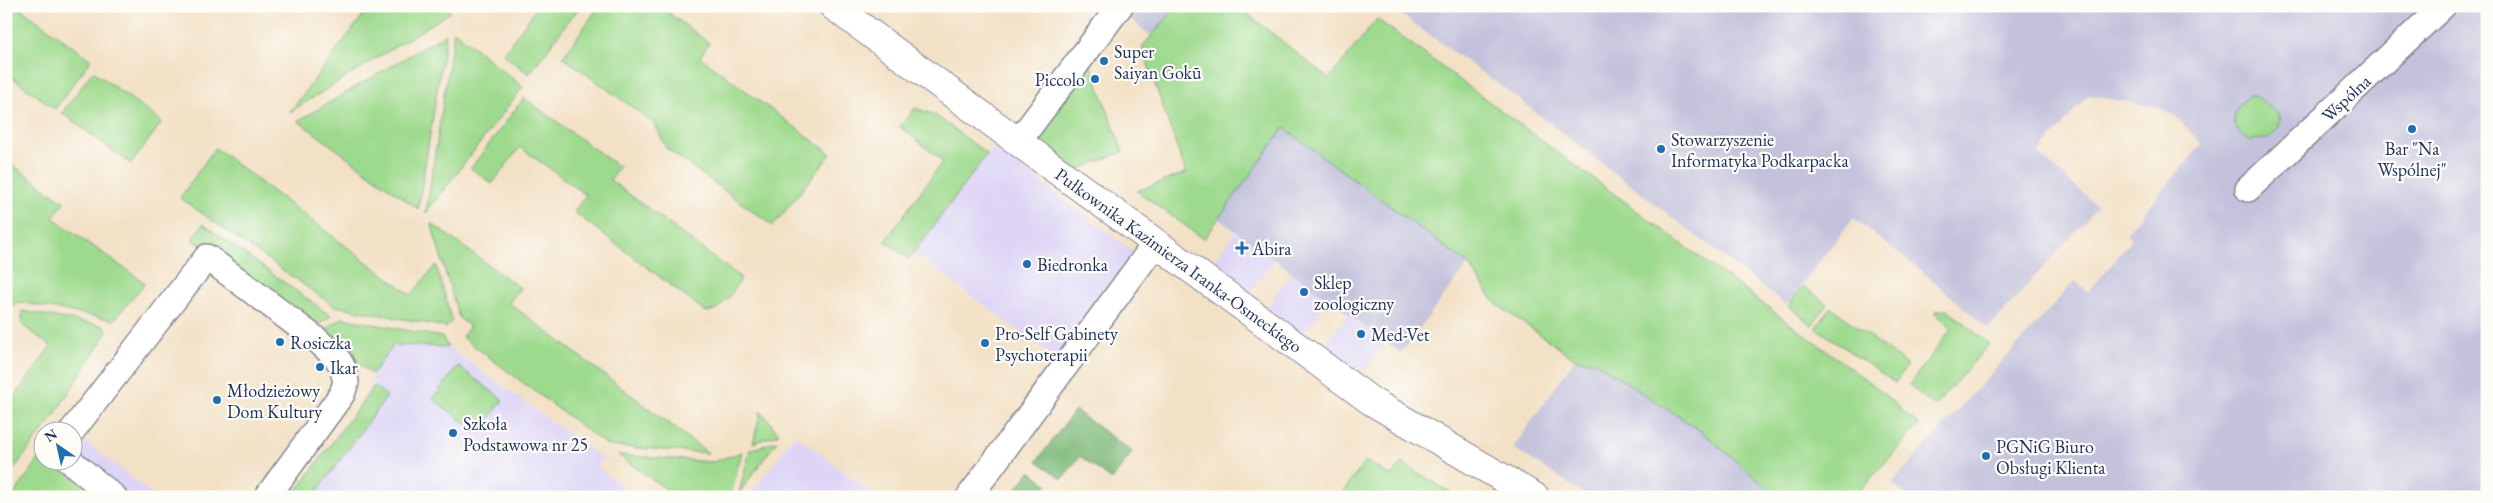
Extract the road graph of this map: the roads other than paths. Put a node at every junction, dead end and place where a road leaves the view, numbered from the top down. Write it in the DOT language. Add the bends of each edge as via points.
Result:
graph roads {
  1 [pos="833,6"];
  2 [pos="1120,6"];
  3 [pos="2442,6"];
  4 [pos="1018,142"];
  5 [pos="2248,189"];
  6 [pos="1155,244"];
  7 [pos="81,420"];
  8 [pos="81,470"];
  9 [pos="114,497"];
  10 [pos="267,497"];
  11 [pos="969,497"];
  12 [pos="1536,497"];
  1 -- 4 [label="street, Pułkownika Kazimierza Iranka-Osmeckiego"];
  2 -- 4 [label="street"];
  3 -- 5 [label="street, Wspólna"];
  4 -- 6 [label="street, Pułkownika Kazimierza Iranka-Osmeckiego"];
  6 -- 11 [label="street"];
  6 -- 12 [label="street, Pułkownika Kazimierza Iranka-Osmeckiego" via="1371,401"];
  7 -- 10 [label="street" via="207,257 317,340 337,358 344,374 346,382 342,394"];
  8 -- 9 [label="street"];
}
